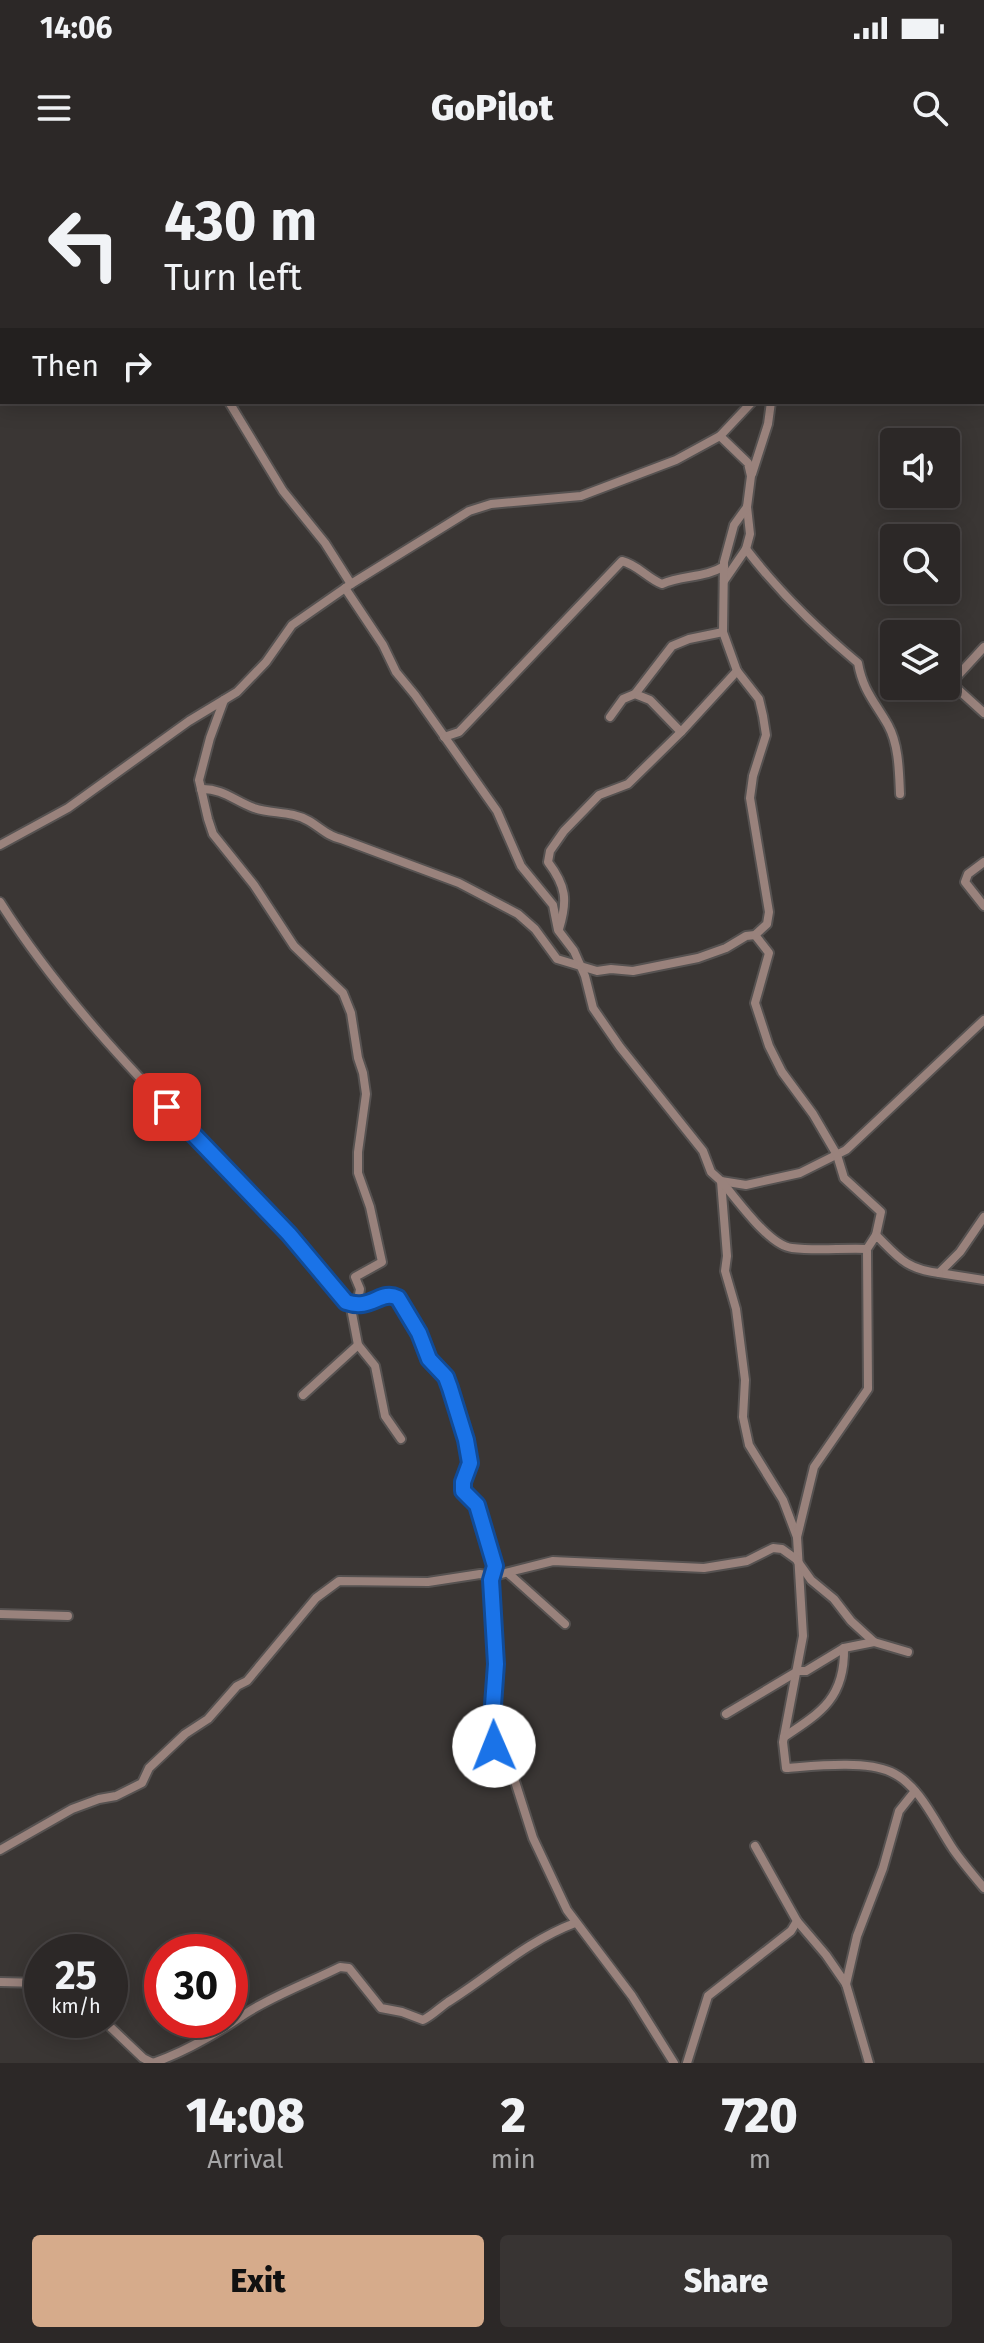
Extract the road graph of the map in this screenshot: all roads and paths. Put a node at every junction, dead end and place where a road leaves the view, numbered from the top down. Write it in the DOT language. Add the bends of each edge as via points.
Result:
graph roads {
  1 [pos="230,404"];
  2 [pos="748,404"];
  3 [pos="771,404"];
  4 [pos="720,436"];
  5 [pos="751,476"];
  6 [pos="747,507"];
  7 [pos="746,549"];
  8 [pos="724,566"];
  9 [pos="724,581"];
  10 [pos="348,586"];
  11 [pos="723,632"];
  12 [pos="984,647"];
  13 [pos="737,671"];
  14 [pos="635,694"];
  15 [pos="225,699"];
  16 [pos="984,713"];
  17 [pos="610,717"];
  18 [pos="681,732"];
  19 [pos="444,737"];
  20 [pos="201,789"];
  21 [pos="900,794"];
  22 [pos="0,845"];
  23 [pos="984,862"];
  24 [pos="0,902"];
  25 [pos="984,906"];
  26 [pos="558,930"];
  27 [pos="755,935"];
  28 [pos="580,966"];
  29 [pos="984,1020"];
  30 [pos="837,1155"];
  31 [pos="721,1181"];
  32 [pos="984,1217"];
  33 [pos="876,1235"];
  34 [pos="867,1249"];
  35 [pos="939,1273"];
  36 [pos="984,1280"];
  37 [pos="354,1304"];
  38 [pos="358,1345"];
  39 [pos="303,1395"];
  40 [pos="401,1439"];
  41 [pos="797,1537"];
  42 [pos="796,1559"];
  43 [pos="508,1573"];
  44 [pos="493,1576"];
  45 [pos="0,1614"];
  46 [pos="68,1616"];
  47 [pos="565,1624"];
  48 [pos="874,1642"];
  49 [pos="844,1648"];
  50 [pos="908,1652"];
  51 [pos="798,1671"];
  52 [pos="726,1714"];
  53 [pos="784,1737"];
  54 [pos="915,1791"];
  55 [pos="755,1846"];
  56 [pos="0,1850"];
  57 [pos="984,1888"];
  58 [pos="797,1921"];
  59 [pos="575,1923"];
  60 [pos="0,1982"];
  61 [pos="24,1983"];
  62 [pos="846,1984"];
  63 [pos="122,2038"];
  64 [pos="674,2063"];
  65 [pos="687,2063"];
  66 [pos="869,2063"];
  1 -- 10 [label="street" via="283,491 325,543"];
  2 -- 4 [label="street"];
  3 -- 5 [label="street"];
  4 -- 5 [label="street" via="748,463"];
  4 -- 10 [label="street" via="676,460 581,496 491,504 469,511"];
  5 -- 6 [label="street"];
  6 -- 7 [label="street"];
  6 -- 8 [label="street" via="734,525"];
  7 -- 9 [label="street"];
  7 -- 21 [label="street" via="804,617 858,663 861,680 890,727"];
  8 -- 9 [label="street"];
  8 -- 19 [label="street" via="662,584 622,561 459,732"];
  9 -- 11 [label="street"];
  10 -- 15 [label="street" via="292,625 266,662"];
  10 -- 19 [label="street" via="396,672"];
  11 -- 13 [label="street"];
  11 -- 14 [label="street" via="672,646"];
  12 -- 16 [label="street" via="951,683"];
  13 -- 18 [label="street"];
  13 -- 27 [label="street" via="759,699 766,735 750,798 769,912 767,924"];
  14 -- 17 [label="street" via="623,699"];
  14 -- 18 [label="street" via="650,700"];
  15 -- 20 [label="street" via="210,738"];
  15 -- 22 [label="street" via="68,808"];
  18 -- 26 [label="street" via="628,784 599,795 550,851 548,862 563,882 564,913"];
  19 -- 26 [label="street" via="497,811 521,866 553,905"];
  20 -- 28 [label="street" via="308,820 330,837 459,883 518,914 557,959"];
  20 -- 37 [label="street" via="213,834 294,946 343,993 351,1013 366,1094 358,1173 382,1262 355,1277 360,1289"];
  23 -- 25 [label="street" via="965,882"];
  24 -- 37 [label="street" via="85,1019 289,1234 346,1302"];
  26 -- 28 [label="street"];
  27 -- 28 [label="street" via="698,958 647,969 597,971"];
  27 -- 30 [label="street" via="769,953 755,1003 769,1046"];
  28 -- 31 [label="street" via="593,1008"];
  29 -- 30 [label="street"];
  30 -- 31 [label="street" via="765,1182"];
  30 -- 33 [label="street" via="844,1178 881,1212"];
  31 -- 34 [label="street" via="764,1231 789,1249"];
  31 -- 41 [label="street" via="725,1271 745,1380 743,1417 749,1445 783,1500"];
  32 -- 35 [label="street"];
  33 -- 34 [label="street"];
  33 -- 35 [label="street" via="916,1270"];
  34 -- 41 [label="street" via="868,1389 814,1467"];
  35 -- 36 [label="street"];
  37 -- 38 [label="street"];
  37 -- 44 [label="street" via="369,1305 385,1295 398,1298 429,1359 446,1377 470,1463 463,1491 482,1518 494,1556"];
  38 -- 39 [label="street"];
  38 -- 40 [label="street" via="375,1366 385,1416"];
  41 -- 42 [label="street"];
  42 -- 43 [label="street" via="773,1548 747,1561 704,1568 577,1560"];
  42 -- 48 [label="street"];
  42 -- 51 [label="street" via="803,1636"];
  43 -- 44 [label="street"];
  43 -- 47 [label="street"];
  44 -- 56 [label="street" via="339,1581 316,1598 247,1681 149,1768 142,1783 72,1809"];
  44 -- 59 [label="street" via="494,1746 513,1775 544,1865"];
  45 -- 46 [label="street"];
  48 -- 49 [label="street"];
  48 -- 50 [label="street"];
  49 -- 51 [label="street"];
  49 -- 53 [label="street" via="836,1695"];
  51 -- 52 [label="street"];
  51 -- 53 [label="street"];
  53 -- 54 [label="street" via="786,1768 872,1766 892,1772"];
  54 -- 57 [label="street"];
  54 -- 62 [label="street" via="899,1811"];
  55 -- 58 [label="street"];
  58 -- 62 [label="street"];
  58 -- 65 [label="street" via="708,1996"];
  59 -- 63 [label="street" via="512,1955 423,2020 381,2008 349,1968 340,1967 153,2063"];
  59 -- 64 [label="street" via="632,1996"];
  60 -- 61 [label="street"];
  62 -- 66 [label="street"];
}
